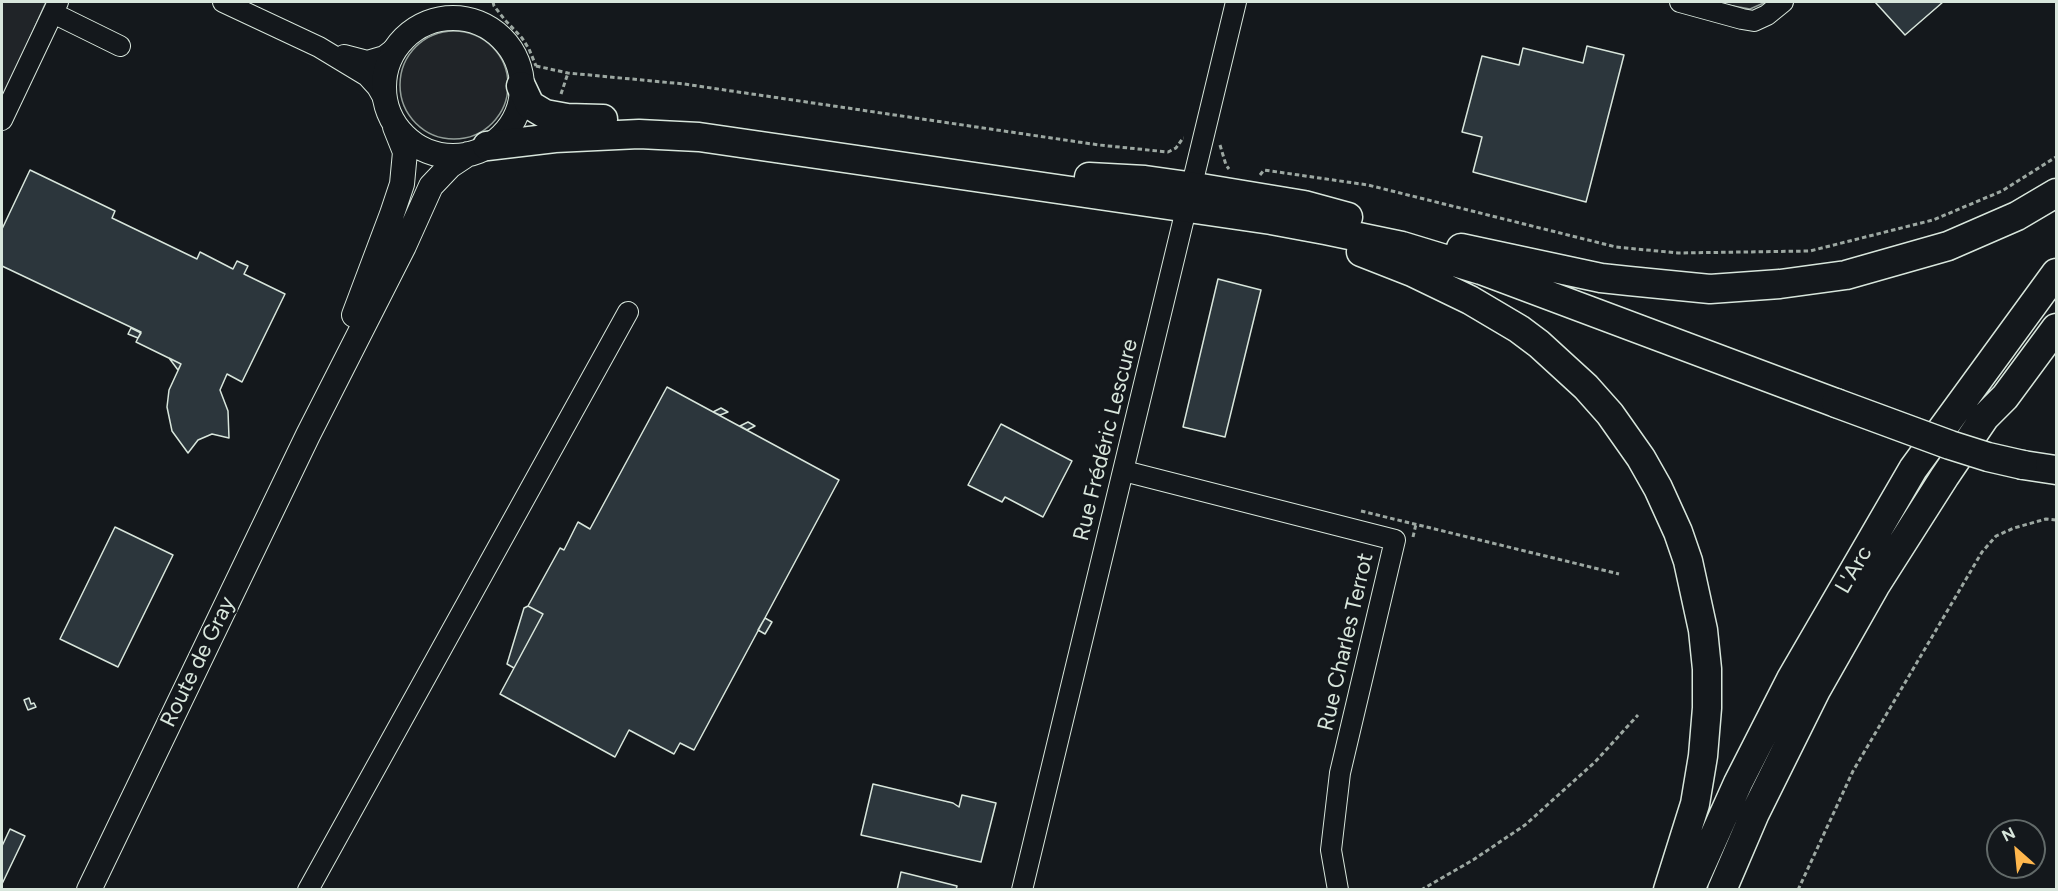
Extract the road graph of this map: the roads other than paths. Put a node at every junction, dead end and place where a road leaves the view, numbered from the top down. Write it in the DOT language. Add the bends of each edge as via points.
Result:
graph roads {
  1 [pos="223,2"];
  2 [pos="452,2"];
  3 [pos="479,2"];
  4 [pos="1236,2"];
  5 [pos="1680,2"];
  6 [pos="1783,2"];
  7 [pos="56,7"];
  8 [pos="430,22"];
  9 [pos="486,26"];
  10 [pos="120,46"];
  11 [pos="319,47"];
  12 [pos="396,47"];
  13 [pos="529,76"];
  14 [pos="389,112"];
  15 [pos="2,120"];
  16 [pos="478,150"];
  17 [pos="2056,193"];
  18 [pos="1190,197"];
  19 [pos="1275,210"];
  20 [pos="1441,244"];
  21 [pos="2056,273"];
  22 [pos="628,312"];
  23 [pos="2056,328"];
  24 [pos="1839,397"];
  25 [pos="308,435"];
  26 [pos="2056,454"];
  27 [pos="2024,457"];
  28 [pos="2056,470"];
  29 [pos="1124,471"];
  30 [pos="88,890"];
  31 [pos="308,890"];
  32 [pos="1022,890"];
  33 [pos="1338,890"];
  34 [pos="1668,890"];
  35 [pos="1690,890"];
  36 [pos="1722,890"];
  1 -- 11 [label="street"];
  2 -- 8 [label="main road"];
  3 -- 9 [label="main road"];
  4 -- 18 [label="street, Rue Frédéric Lescure"];
  5 -- 6 [label="street" via="1754,21"];
  7 -- 10 [label="street"];
  7 -- 15 [label="street"];
  8 -- 9 [label="main road" via="465,18"];
  8 -- 12 [label="main road" via="403,38"];
  9 -- 13 [label="main road" via="503,39 515,56 521,75"];
  11 -- 12 [label="street" via="367,61"];
  11 -- 14 [label="street" via="367,76"];
  12 -- 14 [label="main road" via="384,79"];
  13 -- 16 [label="main road" via="515,116 504,133"];
  13 -- 18 [label="highway" via="530,105 558,117 673,120 1044,173 1145,180"];
  14 -- 16 [label="main road" via="408,140 427,151 447,156"];
  14 -- 25 [label="main road, Route de Gray" via="405,152 402,184"];
  16 -- 18 [label="highway" via="555,138 639,134 699,137 1058,189 1084,186"];
  16 -- 25 [label="main road, Route de Gray" via="450,166 431,186"];
  17 -- 20 [label="highway" via="2017,216 1948,246 1846,275 1780,285 1710,289 1619,280"];
  18 -- 19 [label="highway"];
  18 -- 29 [label="street, Rue Frédéric Lescure"];
  19 -- 20 [label="highway" via="1304,205"];
  19 -- 24 [label="highway" via="1481,270"];
  19 -- 34 [label="highway" via="1470,300 1519,329 1563,364 1598,400 1650,472 1688,561 1707,669 1703,756 1695,804"];
  20 -- 24 [label="highway" via="1529,273"];
  21 -- 35 [label="highway, L'Arc" via="1913,469 1791,679"];
  22 -- 31 [label="street"];
  23 -- 36 [label="highway, L'Arc" via="2005,397 1985,417 1875,586 1816,690"];
  24 -- 27 [label="highway"];
  25 -- 30 [label="main road, Route de Gray"];
  26 -- 27 [label="highway"];
  27 -- 28 [label="highway"];
  29 -- 32 [label="street, Rue Frédéric Lescure"];
  29 -- 33 [label="street, Rue Charles Terrot" via="1395,540 1340,773 1331,850"];
}
